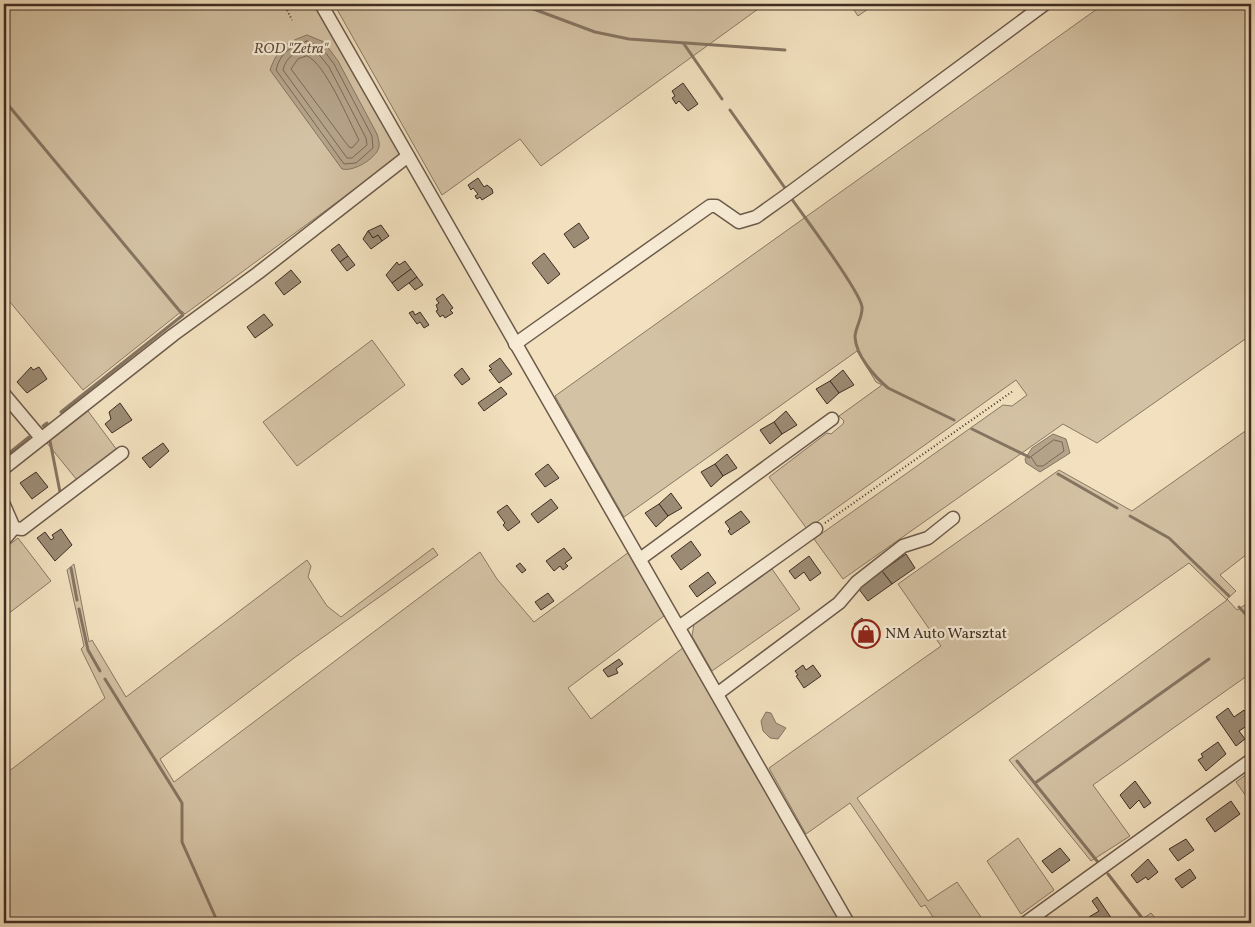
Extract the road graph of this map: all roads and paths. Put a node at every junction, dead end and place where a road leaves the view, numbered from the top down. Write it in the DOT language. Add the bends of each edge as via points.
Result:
graph roads {
  1 [pos="231,4"];
  2 [pos="284,4"];
  3 [pos="321,4"];
  4 [pos="1045,4"];
  5 [pos="226,8"];
  6 [pos="292,20"];
  7 [pos="408,156"];
  8 [pos="515,344"];
  9 [pos="1013,391"];
  10 [pos="4,394"];
  11 [pos="832,419"];
  12 [pos="41,438"];
  13 [pos="122,453"];
  14 [pos="4,468"];
  15 [pos="4,505"];
  16 [pos="953,518"];
  17 [pos="14,528"];
  18 [pos="816,529"];
  19 [pos="4,540"];
  20 [pos="640,558"];
  21 [pos="679,627"];
  22 [pos="717,694"];
  23 [pos="1251,760"];
  24 [pos="848,923"];
  25 [pos="1025,923"];
  1 -- 5 [label="path"];
  2 -- 6 [label="path"];
  3 -- 7 [label="street"];
  4 -- 8 [label="street" via="756,217 739,222 716,206 710,206"];
  7 -- 8 [label="street"];
  7 -- 12 [label="street"];
  8 -- 20 [label="street"];
  9 -- 18 [label="path"];
  10 -- 12 [label="street"];
  11 -- 20 [label="street"];
  12 -- 14 [label="street"];
  13 -- 17 [label="street" via="30,525"];
  15 -- 17 [label="street"];
  16 -- 22 [label="street" via="928,538 903,546 857,582 839,603"];
  17 -- 19 [label="street"];
  18 -- 21 [label="street"];
  20 -- 21 [label="street"];
  21 -- 22 [label="street"];
  22 -- 24 [label="street"];
  23 -- 25 [label="street"];
}
